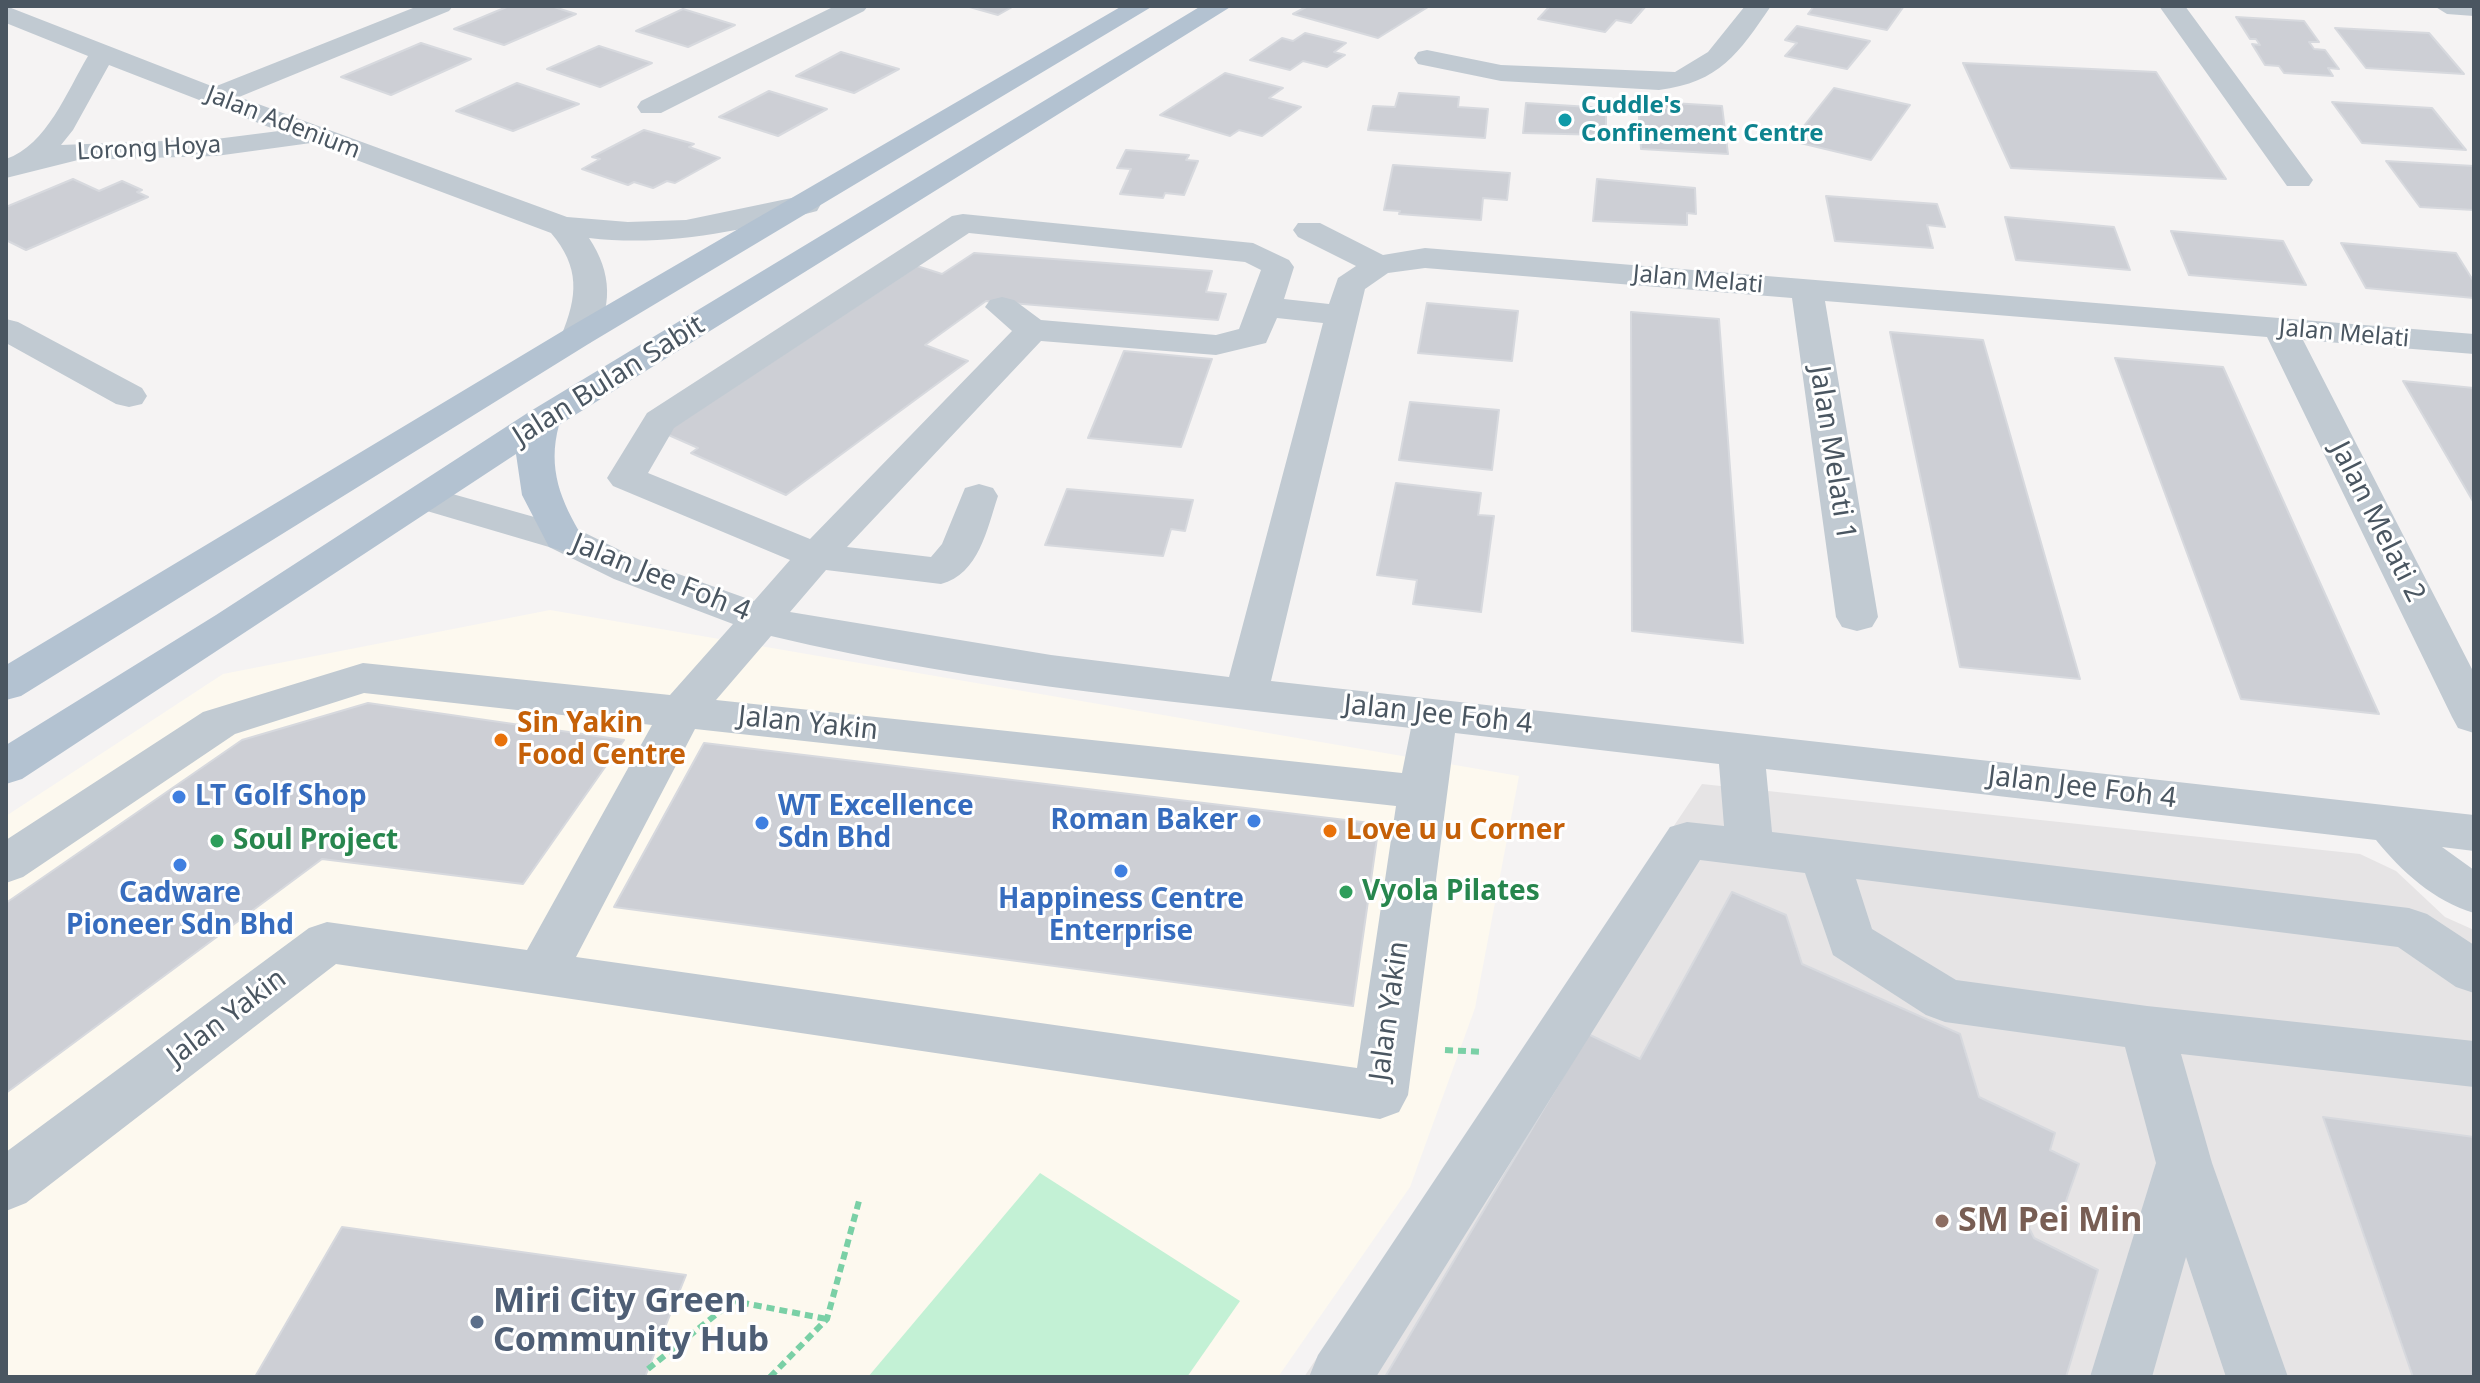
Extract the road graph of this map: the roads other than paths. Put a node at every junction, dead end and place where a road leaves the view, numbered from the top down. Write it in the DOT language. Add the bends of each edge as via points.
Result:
graph roads {
  1 [pos="440,6"];
  2 [pos="855,6"];
  3 [pos="1140,6"];
  4 [pos="1219,6"];
  5 [pos="1758,6"];
  6 [pos="2172,6"];
  7 [pos="2447,6"];
  8 [pos="2474,8"];
  9 [pos="6,14"];
  10 [pos="102,54"];
  11 [pos="1427,58"];
  12 [pos="214,97"];
  13 [pos="651,107"];
  14 [pos="312,134"];
  15 [pos="34,157"];
  16 [pos="6,169"];
  17 [pos="2298,180"];
  18 [pos="806,204"];
  19 [pos="562,226"];
  20 [pos="1309,230"];
  21 [pos="1379,265"];
  22 [pos="1807,289"];
  23 [pos="1002,307"];
  24 [pos="1264,307"];
  25 [pos="1341,315"];
  26 [pos="2280,328"];
  27 [pos="6,329"];
  28 [pos="1032,330"];
  29 [pos="578,336"];
  30 [pos="2474,344"];
  31 [pos="129,396"];
  32 [pos="542,420"];
  33 [pos="979,496"];
  34 [pos="424,498"];
  35 [pos="563,538"];
  36 [pos="816,556"];
  37 [pos="1857,617"];
  38 [pos="760,619"];
  39 [pos="96,632"];
  40 [pos="6,685"];
  41 [pos="1246,694"];
  42 [pos="682,711"];
  43 [pos="1436,715"];
  44 [pos="2474,717"];
  45 [pos="1741,748"];
  46 [pos="6,767"];
  47 [pos="1422,792"];
  48 [pos="2390,823"];
  49 [pos="2474,833"];
  50 [pos="1749,846"];
  51 [pos="1824,854"];
  52 [pos="6,864"];
  53 [pos="2474,894"];
  54 [pos="2474,972"];
  55 [pos="541,973"];
  56 [pos="2147,1028"];
  57 [pos="2474,1064"];
  58 [pos="2184,1163"];
  59 [pos="6,1185"];
  60 [pos="1340,1377"];
  61 [pos="2121,1377"];
  62 [pos="2257,1377"];
  1 -- 12 [label="street"];
  2 -- 13 [label="street"];
  3 -- 18 [label="main road, Jalan Bulan Sabit"];
  4 -- 32 [label="main road, Jalan Bulan Sabit"];
  5 -- 11 [label="street" via="1711,68 1685,80 1501,73"];
  6 -- 17 [label="street"];
  7 -- 8 [label="street"];
  9 -- 10 [label="street, Jalan Adenium"];
  10 -- 12 [label="street, Jalan Adenium"];
  10 -- 15 [label="street, Lorong Hoya" via="59,130"];
  12 -- 14 [label="street, Jalan Adenium"];
  14 -- 15 [label="street, Lorong Hoya" via="207,148 88,149"];
  14 -- 19 [label="street, Jalan Adenium"];
  15 -- 16 [label="street, Lorong Hoya"];
  18 -- 19 [label="street, Jalan Adenium" via="733,224 672,233"];
  18 -- 29 [label="main road, Jalan Bulan Sabit"];
  19 -- 29 [label="street" via="580,246 593,280 593,298"];
  20 -- 21 [label="street"];
  21 -- 22 [label="street, Jalan Melati" via="1425,258"];
  21 -- 25 [label="street" via="1350,285"];
  22 -- 26 [label="street, Jalan Melati"];
  22 -- 37 [label="street, Jalan Melati 1"];
  23 -- 28 [label="street"];
  24 -- 25 [label="street"];
  24 -- 28 [label="street" via="1254,336 1216,345"];
  24 -- 36 [label="street" via="1278,267 1253,253 963,223 660,421 626,478"];
  25 -- 41 [label="street"];
  26 -- 30 [label="street, Jalan Melati"];
  26 -- 44 [label="street, Jalan Melati 2"];
  27 -- 31 [label="street"];
  28 -- 36 [label="street"];
  29 -- 39 [label="main road, Jalan Bulan Sabit"];
  32 -- 34 [label="main road, Jalan Bulan Sabit"];
  32 -- 35 [label="main road" via="533,467 539,498"];
  33 -- 36 [label="street" via="961,548 941,571"];
  34 -- 35 [label="street, Jalan Jee Foh 4"];
  34 -- 39 [label="main road" via="336,519 195,592"];
  34 -- 46 [label="main road, Jalan Bulan Sabit"];
  35 -- 38 [label="street, Jalan Jee Foh 4" via="628,570"];
  36 -- 38 [label="street"];
  38 -- 41 [label="street, Jalan Jee Foh 4" via="827,635 1051,670"];
  38 -- 42 [label="street"];
  39 -- 40 [label="main road, Jalan Bulan Sabit"];
  41 -- 43 [label="street, Jalan Jee Foh 4"];
  42 -- 47 [label="street, Jalan Yakin"];
  42 -- 52 [label="street, Jalan Yakin" via="363,678 219,723"];
  42 -- 55 [label="street"];
  43 -- 45 [label="street, Jalan Jee Foh 4"];
  43 -- 47 [label="street"];
  45 -- 48 [label="street, Jalan Jee Foh 4"];
  45 -- 50 [label="street"];
  47 -- 55 [label="street, Jalan Yakin" via="1380,1095"];
  48 -- 49 [label="street, Jalan Jee Foh 4"];
  48 -- 53 [label="street" via="2410,848"];
  50 -- 51 [label="street"];
  50 -- 60 [label="street" via="1687,840"];
  51 -- 54 [label="street" via="2409,928"];
  51 -- 56 [label="street" via="1851,941 1945,1000"];
  55 -- 59 [label="street, Jalan Yakin" via="327,942"];
  56 -- 57 [label="street"];
  56 -- 58 [label="street"];
  58 -- 61 [label="street"];
  58 -- 62 [label="street"];
}
